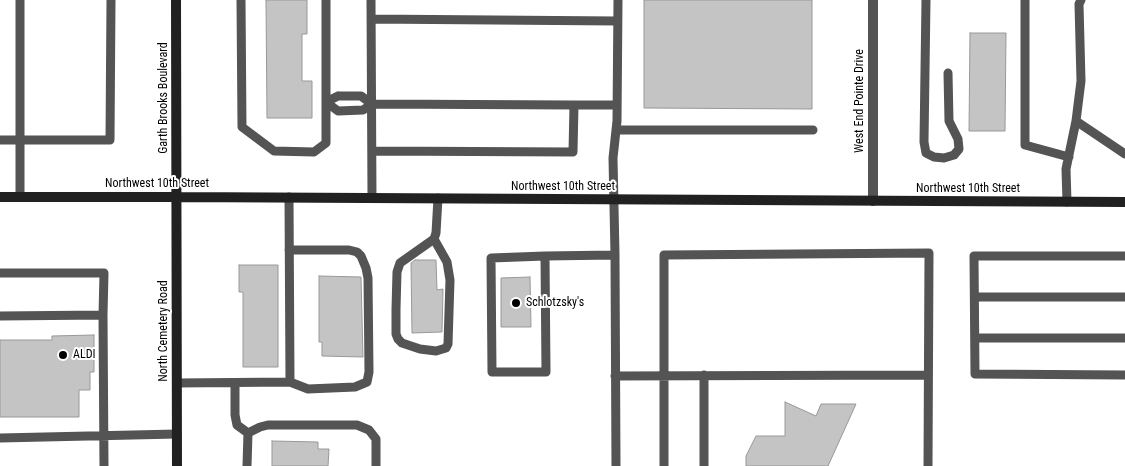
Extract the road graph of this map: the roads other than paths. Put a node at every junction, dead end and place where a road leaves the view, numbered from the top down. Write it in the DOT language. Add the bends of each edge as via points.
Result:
graph roads {
  1 [pos="20,0"];
  2 [pos="111,0"];
  3 [pos="176,0"];
  4 [pos="241,0"];
  5 [pos="326,0"];
  6 [pos="371,0"];
  7 [pos="618,0"];
  8 [pos="872,0"];
  9 [pos="926,0"];
  10 [pos="1025,0"];
  11 [pos="1081,0"];
  12 [pos="371,19"];
  13 [pos="617,21"];
  14 [pos="948,73"];
  15 [pos="326,102"];
  16 [pos="372,104"];
  17 [pos="574,105"];
  18 [pos="617,105"];
  19 [pos="1076,121"];
  20 [pos="616,130"];
  21 [pos="813,130"];
  22 [pos="20,139"];
  23 [pos="0,140"];
  24 [pos="372,151"];
  25 [pos="1125,154"];
  26 [pos="1069,157"];
  27 [pos="20,197"];
  28 [pos="177,197"];
  29 [pos="290,197"];
  30 [pos="0,198"];
  31 [pos="372,198"];
  32 [pos="438,198"];
  33 [pos="614,199"];
  34 [pos="873,201"];
  35 [pos="1067,202"];
  36 [pos="1125,202"];
  37 [pos="434,239"];
  38 [pos="290,250"];
  39 [pos="615,255"];
  40 [pos="545,256"];
  41 [pos="1125,256"];
  42 [pos="0,273"];
  43 [pos="975,297"];
  44 [pos="1125,297"];
  45 [pos="103,315"];
  46 [pos="0,316"];
  47 [pos="975,338"];
  48 [pos="1125,338"];
  49 [pos="704,375"];
  50 [pos="928,375"];
  51 [pos="1125,375"];
  52 [pos="615,376"];
  53 [pos="664,376"];
  54 [pos="290,382"];
  55 [pos="177,383"];
  56 [pos="235,383"];
  57 [pos="248,433"];
  58 [pos="177,434"];
  59 [pos="105,437"];
  60 [pos="0,438"];
  61 [pos="104,466"];
  62 [pos="177,466"];
  63 [pos="247,466"];
  64 [pos="376,466"];
  65 [pos="616,466"];
  66 [pos="664,466"];
  67 [pos="704,466"];
  68 [pos="928,466"];
  1 -- 22 [label="lane"];
  2 -- 22 [label="lane" via="110,140"];
  3 -- 28 [label="main road, Garth Brooks Boulevard"];
  4 -- 15 [label="lane" via="242,127 274,151 314,152 326,144"];
  5 -- 15 [label="lane"];
  6 -- 12 [label="lane"];
  7 -- 13 [label="lane"];
  8 -- 34 [label="street, West End Pointe Drive"];
  9 -- 14 [label="lane" via="924,142 926,153 944,158 954,155 959,149 949,121"];
  10 -- 26 [label="lane" via="1025,145"];
  11 -- 19 [label="lane" via="1081,81"];
  12 -- 13 [label="lane"];
  12 -- 16 [label="lane"];
  13 -- 18 [label="lane"];
  15 -- 16 [label="lane" via="338,96 361,96"];
  15 -- 16 [label="lane" via="338,111 363,110"];
  16 -- 17 [label="lane"];
  16 -- 24 [label="lane"];
  17 -- 18 [label="lane"];
  17 -- 24 [label="lane" via="573,152"];
  18 -- 20 [label="lane"];
  19 -- 25 [label="lane"];
  19 -- 26 [label="lane"];
  20 -- 21 [label="lane"];
  20 -- 33 [label="lane"];
  22 -- 23 [label="lane"];
  22 -- 27 [label="lane"];
  24 -- 31 [label="lane"];
  26 -- 35 [label="lane"];
  27 -- 28 [label="main road, Northwest 10th Street"];
  27 -- 30 [label="main road, Northwest 10th Street"];
  28 -- 29 [label="main road, Northwest 10th Street"];
  28 -- 55 [label="main road, North Cemetery Road"];
  29 -- 31 [label="main road, Northwest 10th Street"];
  29 -- 38 [label="lane"];
  31 -- 32 [label="main road, Northwest 10th Street"];
  32 -- 33 [label="main road, Northwest 10th Street"];
  32 -- 37 [label="lane"];
  33 -- 34 [label="main road, Northwest 10th Street"];
  33 -- 39 [label="lane"];
  34 -- 35 [label="main road, Northwest 10th Street"];
  35 -- 36 [label="main road, Northwest 10th Street"];
  37 -- 37 [label="lane" via="400,263 395,326 402,343 436,351 448,344 450,280 447,262"];
  38 -- 54 [label="lane"];
  38 -- 54 [label="lane" via="349,250 361,256 368,278 369,363 367,382 359,387 308,389"];
  39 -- 40 [label="lane"];
  39 -- 52 [label="lane"];
  40 -- 40 [label="lane" via="491,258 492,372 546,372"];
  41 -- 43 [label="lane" via="974,256"];
  42 -- 45 [label="lane" via="104,273"];
  43 -- 44 [label="lane"];
  43 -- 47 [label="lane"];
  45 -- 46 [label="lane"];
  45 -- 59 [label="lane"];
  47 -- 48 [label="lane"];
  47 -- 51 [label="lane" via="975,374"];
  49 -- 50 [label="lane"];
  49 -- 53 [label="lane"];
  49 -- 67 [label="lane"];
  50 -- 53 [label="lane" via="929,253 664,255"];
  50 -- 68 [label="lane"];
  52 -- 53 [label="lane"];
  52 -- 65 [label="lane"];
  53 -- 66 [label="lane"];
  54 -- 56 [label="lane"];
  55 -- 56 [label="lane"];
  55 -- 58 [label="main road, North Cemetery Road"];
  56 -- 57 [label="lane" via="237,425"];
  57 -- 63 [label="lane"];
  57 -- 64 [label="lane" via="268,425 357,425 369,430 376,439"];
  58 -- 59 [label="lane"];
  58 -- 62 [label="main road, North Cemetery Road"];
  59 -- 60 [label="lane"];
  59 -- 61 [label="lane"];
}
